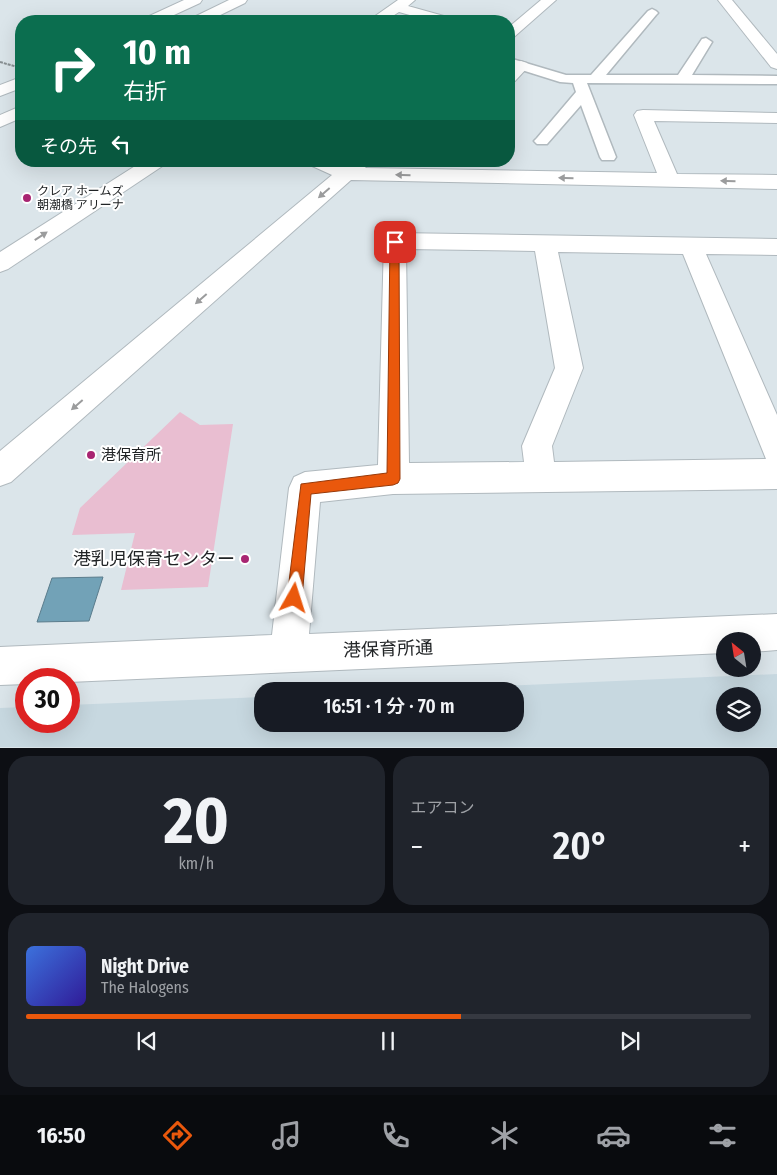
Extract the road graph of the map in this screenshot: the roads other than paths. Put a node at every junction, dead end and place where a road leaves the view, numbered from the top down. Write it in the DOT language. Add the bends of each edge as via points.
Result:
graph roads {
  1 [pos="195,0"];
  2 [pos="240,0"];
  3 [pos="725,0"];
  4 [pos="540,2"];
  5 [pos="402,3"];
  6 [pos="652,13"];
  7 [pos="163,15"];
  8 [pos="209,15"];
  9 [pos="384,15"];
  10 [pos="431,15"];
  11 [pos="515,28"];
  12 [pos="706,42"];
  13 [pos="515,64"];
  14 [pos="777,64"];
  15 [pos="595,79"];
  16 [pos="682,80"];
  17 [pos="777,80"];
  18 [pos="15,85"];
  19 [pos="581,86"];
  20 [pos="0,92"];
  21 [pos="15,114"];
  22 [pos="777,118"];
  23 [pos="0,122"];
  24 [pos="542,140"];
  25 [pos="608,156"];
  26 [pos="148,167"];
  27 [pos="354,168"];
  28 [pos="670,180"];
  29 [pos="777,182"];
  30 [pos="545,244"];
  31 [pos="691,246"];
  32 [pos="777,247"];
  33 [pos="0,263"];
  34 [pos="777,449"];
  35 [pos="0,471"];
  36 [pos="777,474"];
  37 [pos="541,478"];
  38 [pos="393,479"];
  39 [pos="777,632"];
  40 [pos="289,653"];
  41 [pos="0,666"];
  1 -- 7 [label="main road"];
  2 -- 8 [label="main road"];
  3 -- 14 [label="main road"];
  4 -- 11 [label="main road"];
  5 -- 9 [label="main road"];
  5 -- 10 [label="main road"];
  6 -- 15 [label="lane"];
  12 -- 16 [label="lane"];
  13 -- 19 [label="lane"];
  15 -- 16 [label="lane"];
  15 -- 19 [label="lane"];
  16 -- 17 [label="lane"];
  18 -- 20 [label="main road"];
  19 -- 24 [label="lane"];
  19 -- 25 [label="lane"];
  21 -- 23 [label="main road"];
  22 -- 28 [label="main road" via="643,115"];
  33 -- 26 [label="main road, one-way"];
  28 -- 27 [label="main road, one-way"];
  27 -- 35 [label="main road, one-way"];
  29 -- 28 [label="main road, one-way"];
  30 -- 31 [label="main road"];
  30 -- 37 [label="main road" via="569,368 537,446"];
  30 -- 38 [label="main road" via="395,242"];
  31 -- 32 [label="main road"];
  31 -- 34 [label="main road"];
  36 -- 37 [label="main road"];
  37 -- 38 [label="main road"];
  38 -- 40 [label="main road" via="305,488"];
  39 -- 40 [label="main road, 港保育所通"];
  40 -- 41 [label="main road, 港保育所通"];
}
